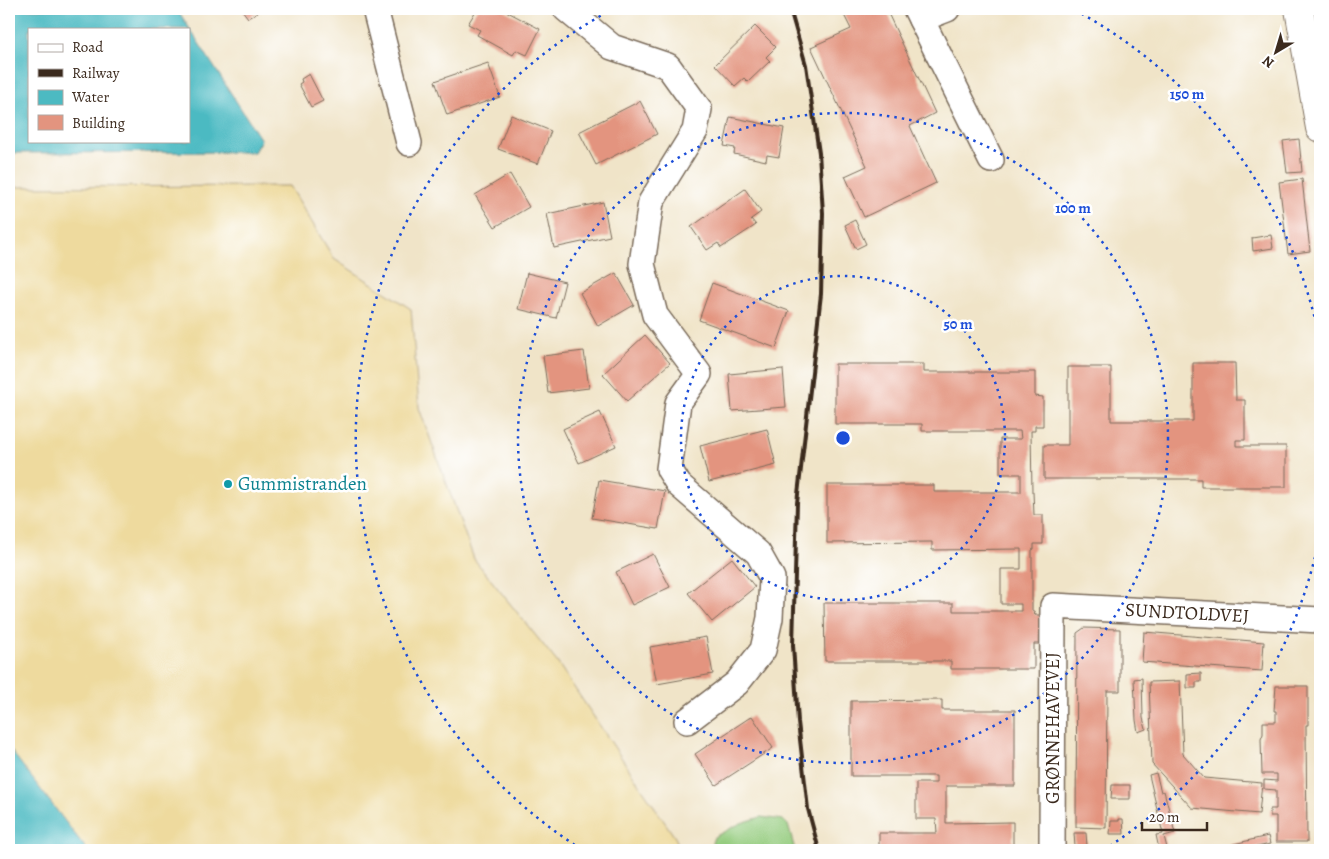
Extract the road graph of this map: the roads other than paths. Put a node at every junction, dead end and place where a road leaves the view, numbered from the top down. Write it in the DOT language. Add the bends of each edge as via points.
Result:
graph roads {
  1 [pos="566,9"];
  2 [pos="947,9"];
  3 [pos="1299,9"];
  4 [pos="378,10"];
  5 [pos="919,14"];
  6 [pos="1320,128"];
  7 [pos="409,144"];
  8 [pos="991,160"];
  9 [pos="1054,606"];
  10 [pos="1320,620"];
  11 [pos="687,721"];
  12 [pos="1052,850"];
  1 -- 11 [label="street" via="612,47 668,66 699,109 695,131 651,202 642,264 655,315 699,374 678,403 670,469 678,485 758,553 772,578 770,618 763,650 737,683"];
  2 -- 5 [label="street"];
  3 -- 6 [label="main road"];
  4 -- 7 [label="street"];
  5 -- 8 [label="street"];
  9 -- 10 [label="street, SUNDTOLDVEJ"];
  9 -- 12 [label="street, GRØNNEHAVEVEJ"];
}
